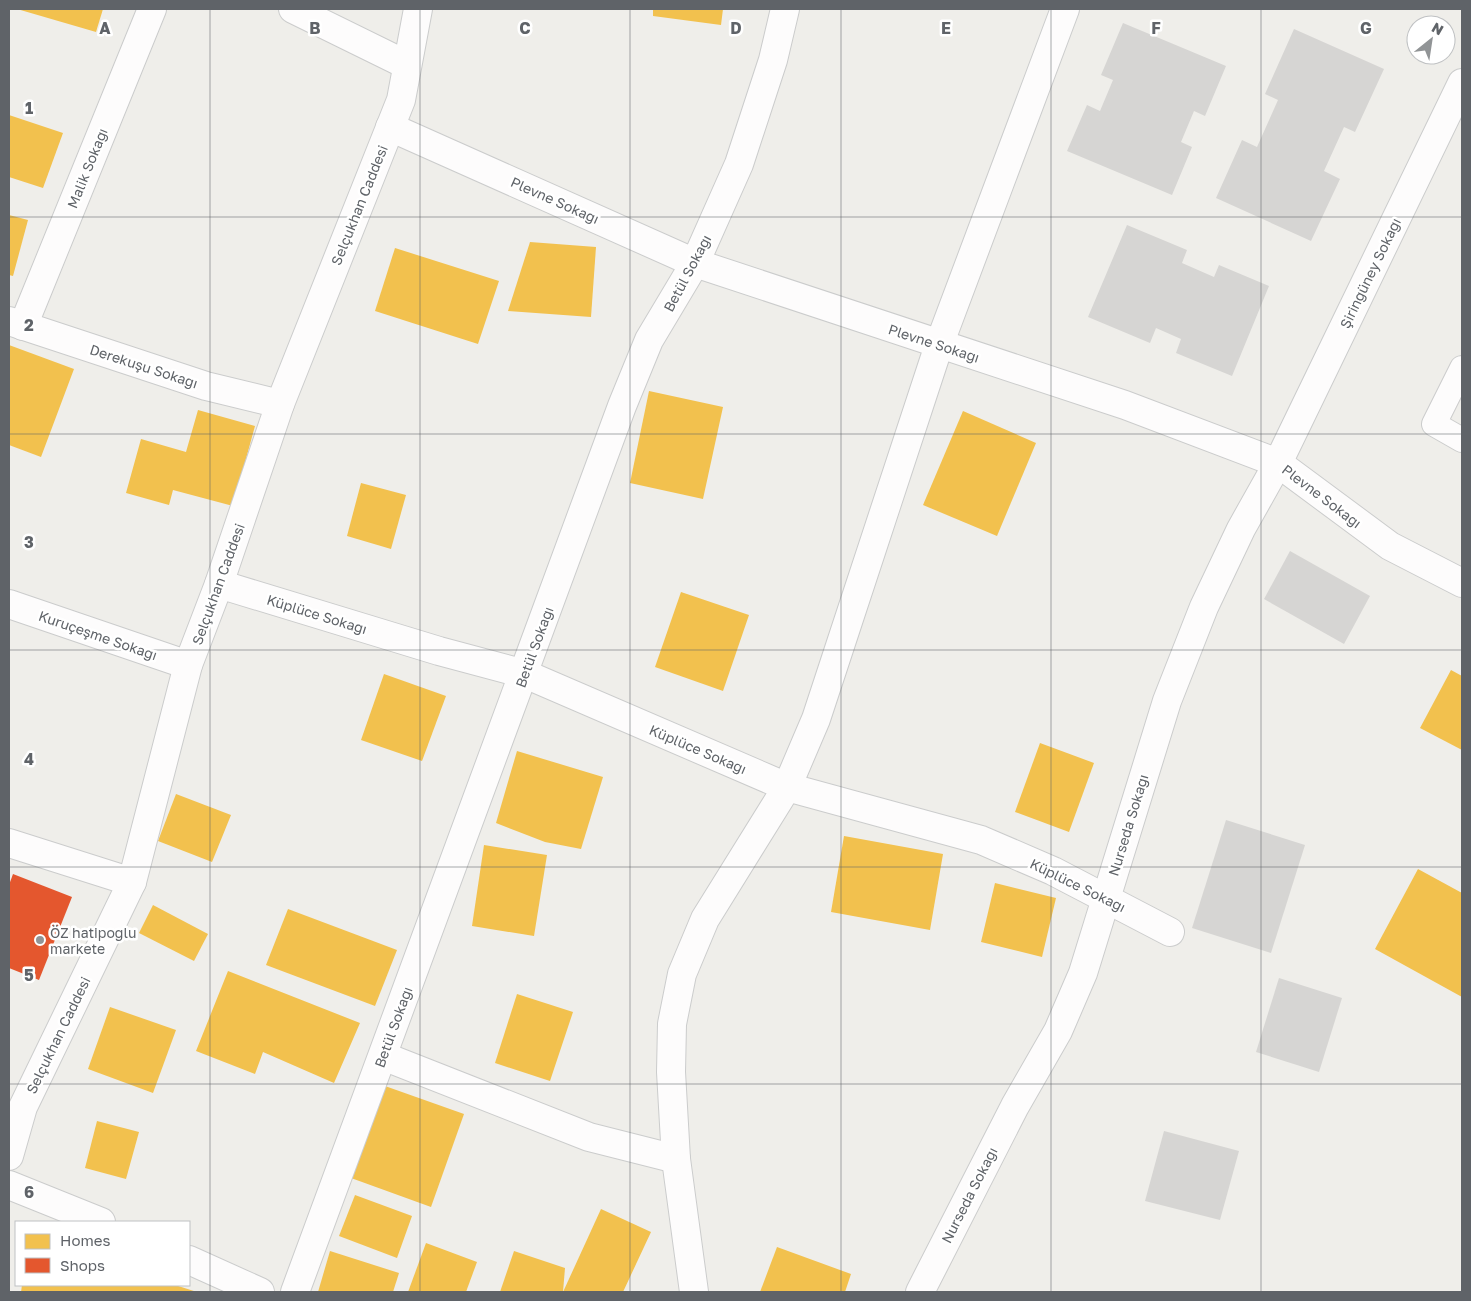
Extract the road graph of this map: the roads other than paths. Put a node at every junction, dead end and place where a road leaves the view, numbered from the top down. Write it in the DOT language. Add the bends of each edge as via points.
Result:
graph roads {
  1 [pos="152,9"];
  2 [pos="293,9"];
  3 [pos="418,9"];
  4 [pos="785,9"];
  5 [pos="1065,9"];
  6 [pos="407,65"];
  7 [pos="1462,83"];
  8 [pos="390,127"];
  9 [pos="695,263"];
  10 [pos="16,324"];
  11 [pos="939,345"];
  12 [pos="1462,368"];
  13 [pos="280,404"];
  14 [pos="1462,440"];
  15 [pos="1278,462"];
  16 [pos="1462,583"];
  17 [pos="219,584"];
  18 [pos="9,604"];
  19 [pos="188,666"];
  20 [pos="525,674"];
  21 [pos="787,787"];
  22 [pos="9,842"];
  23 [pos="132,882"];
  24 [pos="1106,898"];
  25 [pos="1170,932"];
  26 [pos="382,1056"];
  27 [pos="9,1156"];
  28 [pos="676,1159"];
  29 [pos="9,1185"];
  30 [pos="99,1221"];
  31 [pos="190,1260"];
  32 [pos="260,1292"];
  33 [pos="295,1292"];
  34 [pos="694,1292"];
  35 [pos="920,1292"];
  1 -- 10 [label="street, Malik Sokağı"];
  2 -- 6 [label="street"];
  3 -- 6 [label="street, Selçukhan Caddesi"];
  4 -- 9 [label="street, Betül Sokağı" via="773,60 739,164"];
  5 -- 11 [label="street"];
  6 -- 8 [label="street, Selçukhan Caddesi" via="401,100"];
  7 -- 15 [label="street, Şiringüney Sokağı"];
  8 -- 9 [label="street, Plevne Sokağı"];
  8 -- 13 [label="street, Selçukhan Caddesi"];
  9 -- 11 [label="street, Plevne Sokağı"];
  9 -- 20 [label="street, Betül Sokağı" via="649,340"];
  10 -- 13 [label="street, Derekuşu Sokağı" via="206,386"];
  11 -- 15 [label="street, Plevne Sokağı" via="1125,405"];
  11 -- 21 [label="street" via="816,719"];
  12 -- 14 [label="lane" via="1434,424"];
  13 -- 17 [label="street, Selçukhan Caddesi"];
  15 -- 16 [label="street, Plevne Sokağı" via="1390,546"];
  15 -- 24 [label="street, Nurseda Sokağı" via="1216,581 1174,684"];
  17 -- 19 [label="street, Selçukhan Caddesi"];
  17 -- 20 [label="street, Küplüce Sokağı"];
  18 -- 19 [label="street, Kuruçeşme Sokağı"];
  19 -- 23 [label="street, Selçukhan Caddesi"];
  20 -- 21 [label="street, Küplüce Sokağı"];
  20 -- 26 [label="street, Betül Sokağı"];
  21 -- 24 [label="street, Küplüce Sokağı" via="981,840"];
  21 -- 28 [label="street" via="705,919 682,974 672,1024"];
  22 -- 23 [label="street"];
  23 -- 27 [label="street, Selçukhan Caddesi" via="23,1107"];
  24 -- 25 [label="street, Küplüce Sokağı"];
  24 -- 35 [label="street, Nurseda Sokağı" via="1083,973 1058,1031 1014,1106"];
  26 -- 28 [label="street" via="589,1137"];
  26 -- 33 [label="street, Betül Sokağı"];
  28 -- 34 [label="street"];
  29 -- 30 [label="street"];
  31 -- 32 [label="street"];
}
